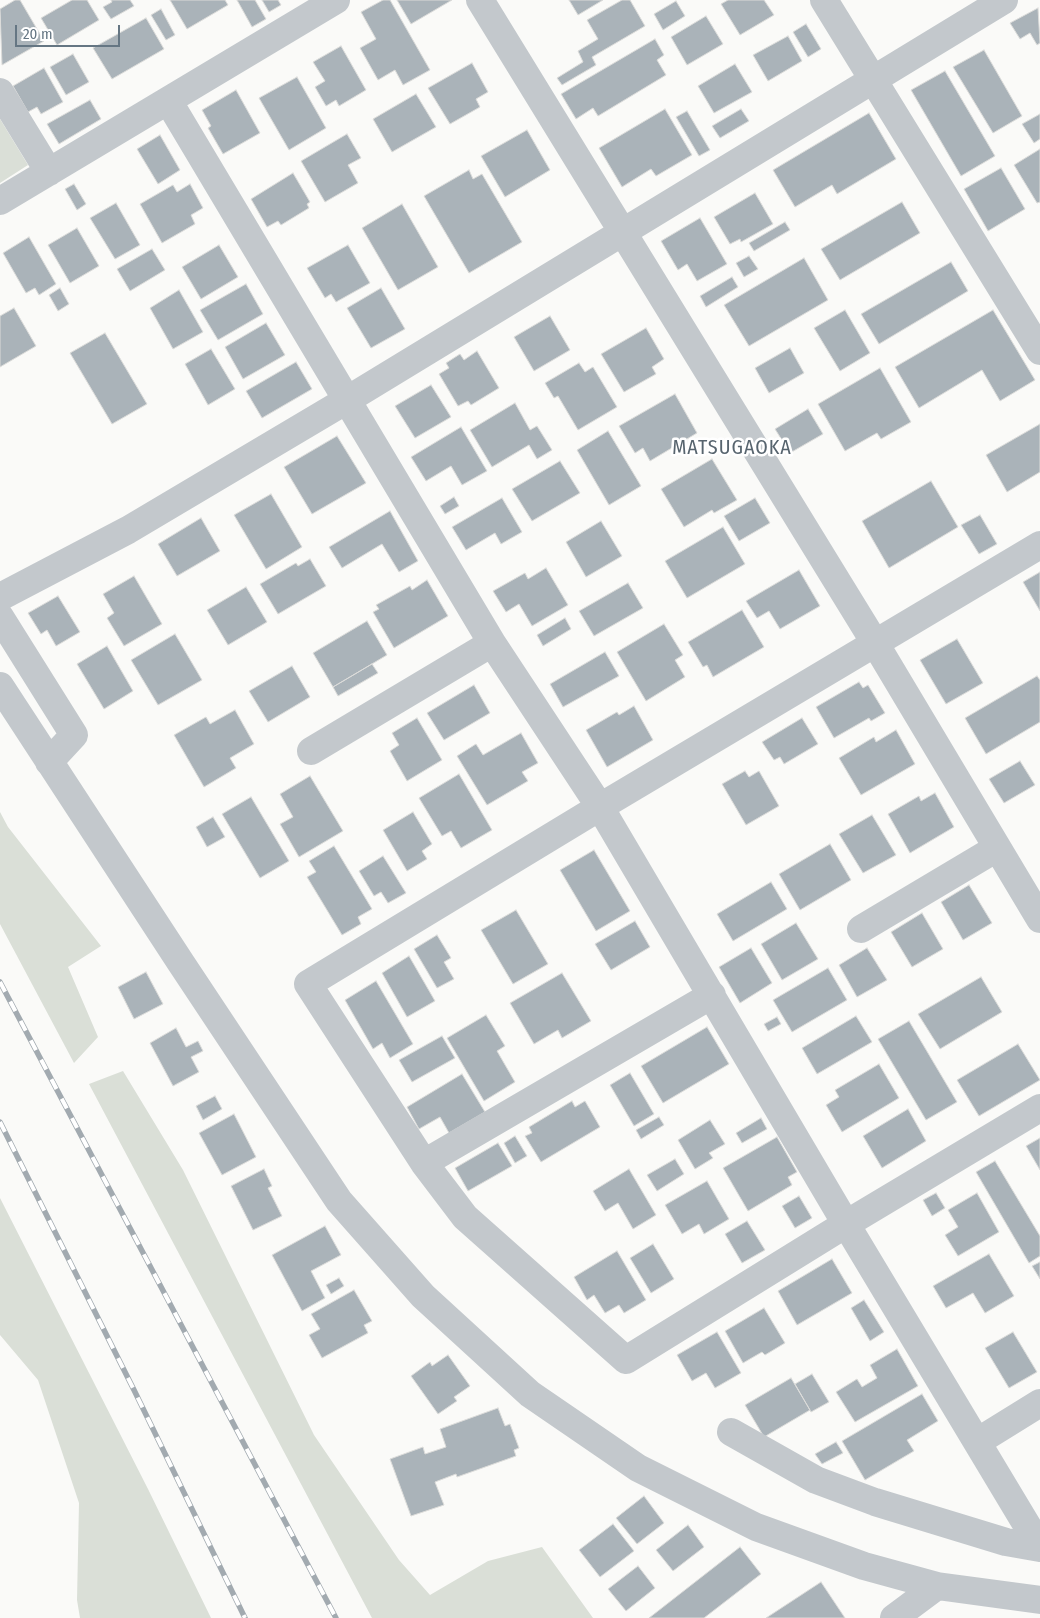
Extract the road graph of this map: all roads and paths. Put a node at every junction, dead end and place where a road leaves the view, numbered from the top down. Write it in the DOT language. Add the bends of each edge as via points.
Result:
graph roads {
  1 [pos="336,0"];
  2 [pos="480,0"];
  3 [pos="824,0"];
  4 [pos="1004,0"];
  5 [pos="872,79"];
  6 [pos="0,92"];
  7 [pos="169,102"];
  8 [pos="49,172"];
  9 [pos="0,201"];
  10 [pos="620,232"];
  11 [pos="1040,351"];
  12 [pos="347,400"];
  13 [pos="1040,545"];
  14 [pos="0,597"];
  15 [pos="0,617"];
  16 [pos="492,643"];
  17 [pos="875,643"];
  18 [pos="0,686"];
  19 [pos="311,752"];
  20 [pos="49,762"];
  21 [pos="600,807"];
  22 [pos="997,848"];
  23 [pos="1040,919"];
  24 [pos="861,929"];
  25 [pos="712,995"];
  26 [pos="1040,1108"];
  27 [pos="424,1163"];
  28 [pos="846,1224"];
  29 [pos="1040,1403"];
  30 [pos="731,1432"];
  31 [pos="977,1442"];
  32 [pos="1040,1547"];
  33 [pos="937,1586"];
  34 [pos="1040,1600"];
  35 [pos="894,1618"];
  1 -- 7 [label="street"];
  2 -- 10 [label="street"];
  3 -- 5 [label="street"];
  4 -- 5 [label="street"];
  5 -- 10 [label="street"];
  5 -- 11 [label="street"];
  6 -- 8 [label="street"];
  7 -- 8 [label="street"];
  7 -- 12 [label="street"];
  8 -- 9 [label="street"];
  10 -- 12 [label="street"];
  10 -- 17 [label="street"];
  12 -- 14 [label="street" via="128,530"];
  12 -- 16 [label="street"];
  13 -- 17 [label="street"];
  15 -- 20 [label="street" via="74,734"];
  16 -- 19 [label="street"];
  16 -- 21 [label="street"];
  17 -- 21 [label="street"];
  17 -- 22 [label="street"];
  18 -- 20 [label="street"];
  20 -- 33 [label="street" via="339,1201 430,1302 530,1394 638,1468 756,1527 864,1566"];
  21 -- 25 [label="street"];
  21 -- 27 [label="street" via="308,984"];
  22 -- 23 [label="street"];
  22 -- 24 [label="street"];
  25 -- 27 [label="street"];
  25 -- 28 [label="street"];
  26 -- 28 [label="street"];
  27 -- 28 [label="street" via="465,1217 626,1360"];
  28 -- 31 [label="street"];
  29 -- 31 [label="street"];
  30 -- 32 [label="street" via="816,1480 858,1496 1006,1542"];
  31 -- 32 [label="street"];
  33 -- 34 [label="street"];
  33 -- 35 [label="street"];
}
